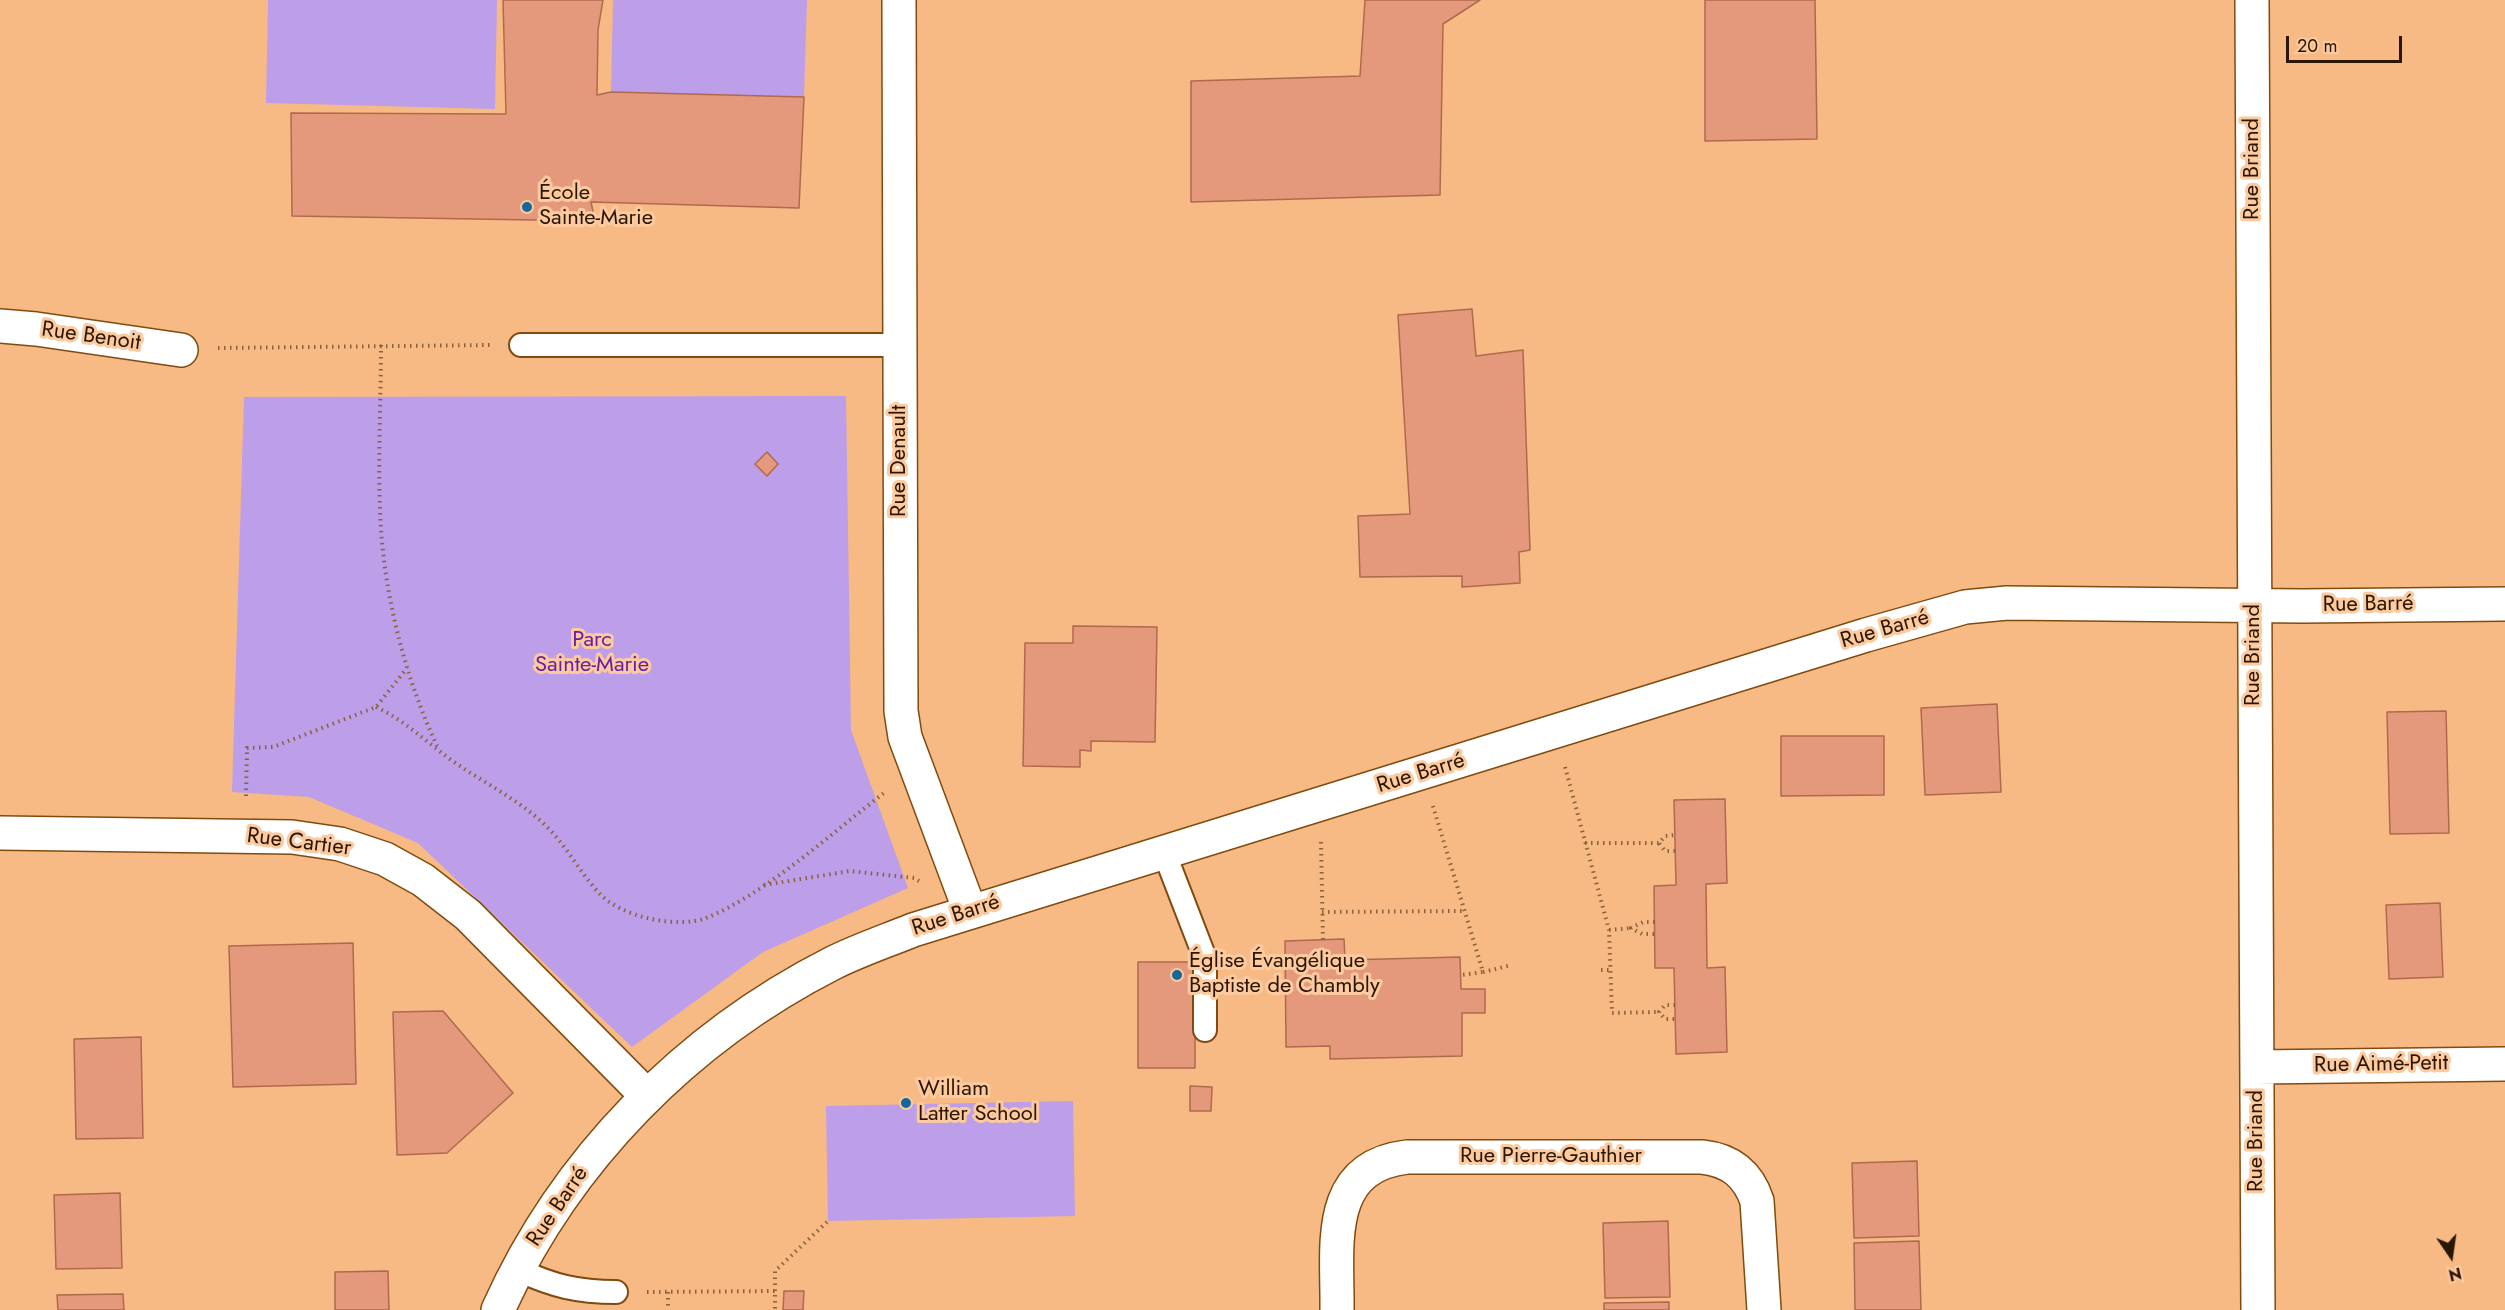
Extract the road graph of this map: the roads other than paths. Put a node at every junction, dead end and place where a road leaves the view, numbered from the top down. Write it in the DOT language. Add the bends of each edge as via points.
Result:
graph roads {
  1 [pos="899,0"];
  2 [pos="2252,0"];
  3 [pos="0,327"];
  4 [pos="521,345"];
  5 [pos="900,345"];
  6 [pos="181,350"];
  7 [pos="2505,604"];
  8 [pos="2254,606"];
  9 [pos="0,833"];
  10 [pos="1164,852"];
  11 [pos="970,911"];
  12 [pos="1205,1030"];
  13 [pos="2505,1064"];
  14 [pos="2257,1067"];
  15 [pos="647,1096"];
  16 [pos="518,1270"];
  17 [pos="616,1292"];
  18 [pos="498,1310"];
  19 [pos="1337,1310"];
  20 [pos="1764,1310"];
  21 [pos="2258,1310"];
  1 -- 5 [label="street, Rue Denault"];
  2 -- 8 [label="street, Rue Briand"];
  3 -- 6 [label="street, Rue Benoit"];
  4 -- 5 [label="lane"];
  5 -- 11 [label="street, Rue Denault" via="901,711 905,737"];
  7 -- 8 [label="street, Rue Barré"];
  8 -- 10 [label="street, Rue Barré" via="2044,602 1965,607"];
  8 -- 14 [label="street, Rue Briand"];
  9 -- 15 [label="street, Rue Cartier" via="292,837 340,844 385,859 423,880 468,915"];
  10 -- 11 [label="street, Rue Barré"];
  10 -- 12 [label="lane" via="1205,958"];
  11 -- 15 [label="street, Rue Barré" via="857,952 813,974 694,1054"];
  13 -- 14 [label="street, Rue Aimé-Petit"];
  14 -- 21 [label="street, Rue Briand"];
  15 -- 16 [label="street, Rue Barré" via="584,1167 550,1214"];
  16 -- 17 [label="lane" via="576,1291"];
  16 -- 18 [label="street, Rue Barré"];
  19 -- 20 [label="street, Rue Pierre-Gauthier" via="1340,1213 1355,1182 1373,1166 1395,1159 1702,1157 1733,1166 1748,1181 1757,1201"];
}
